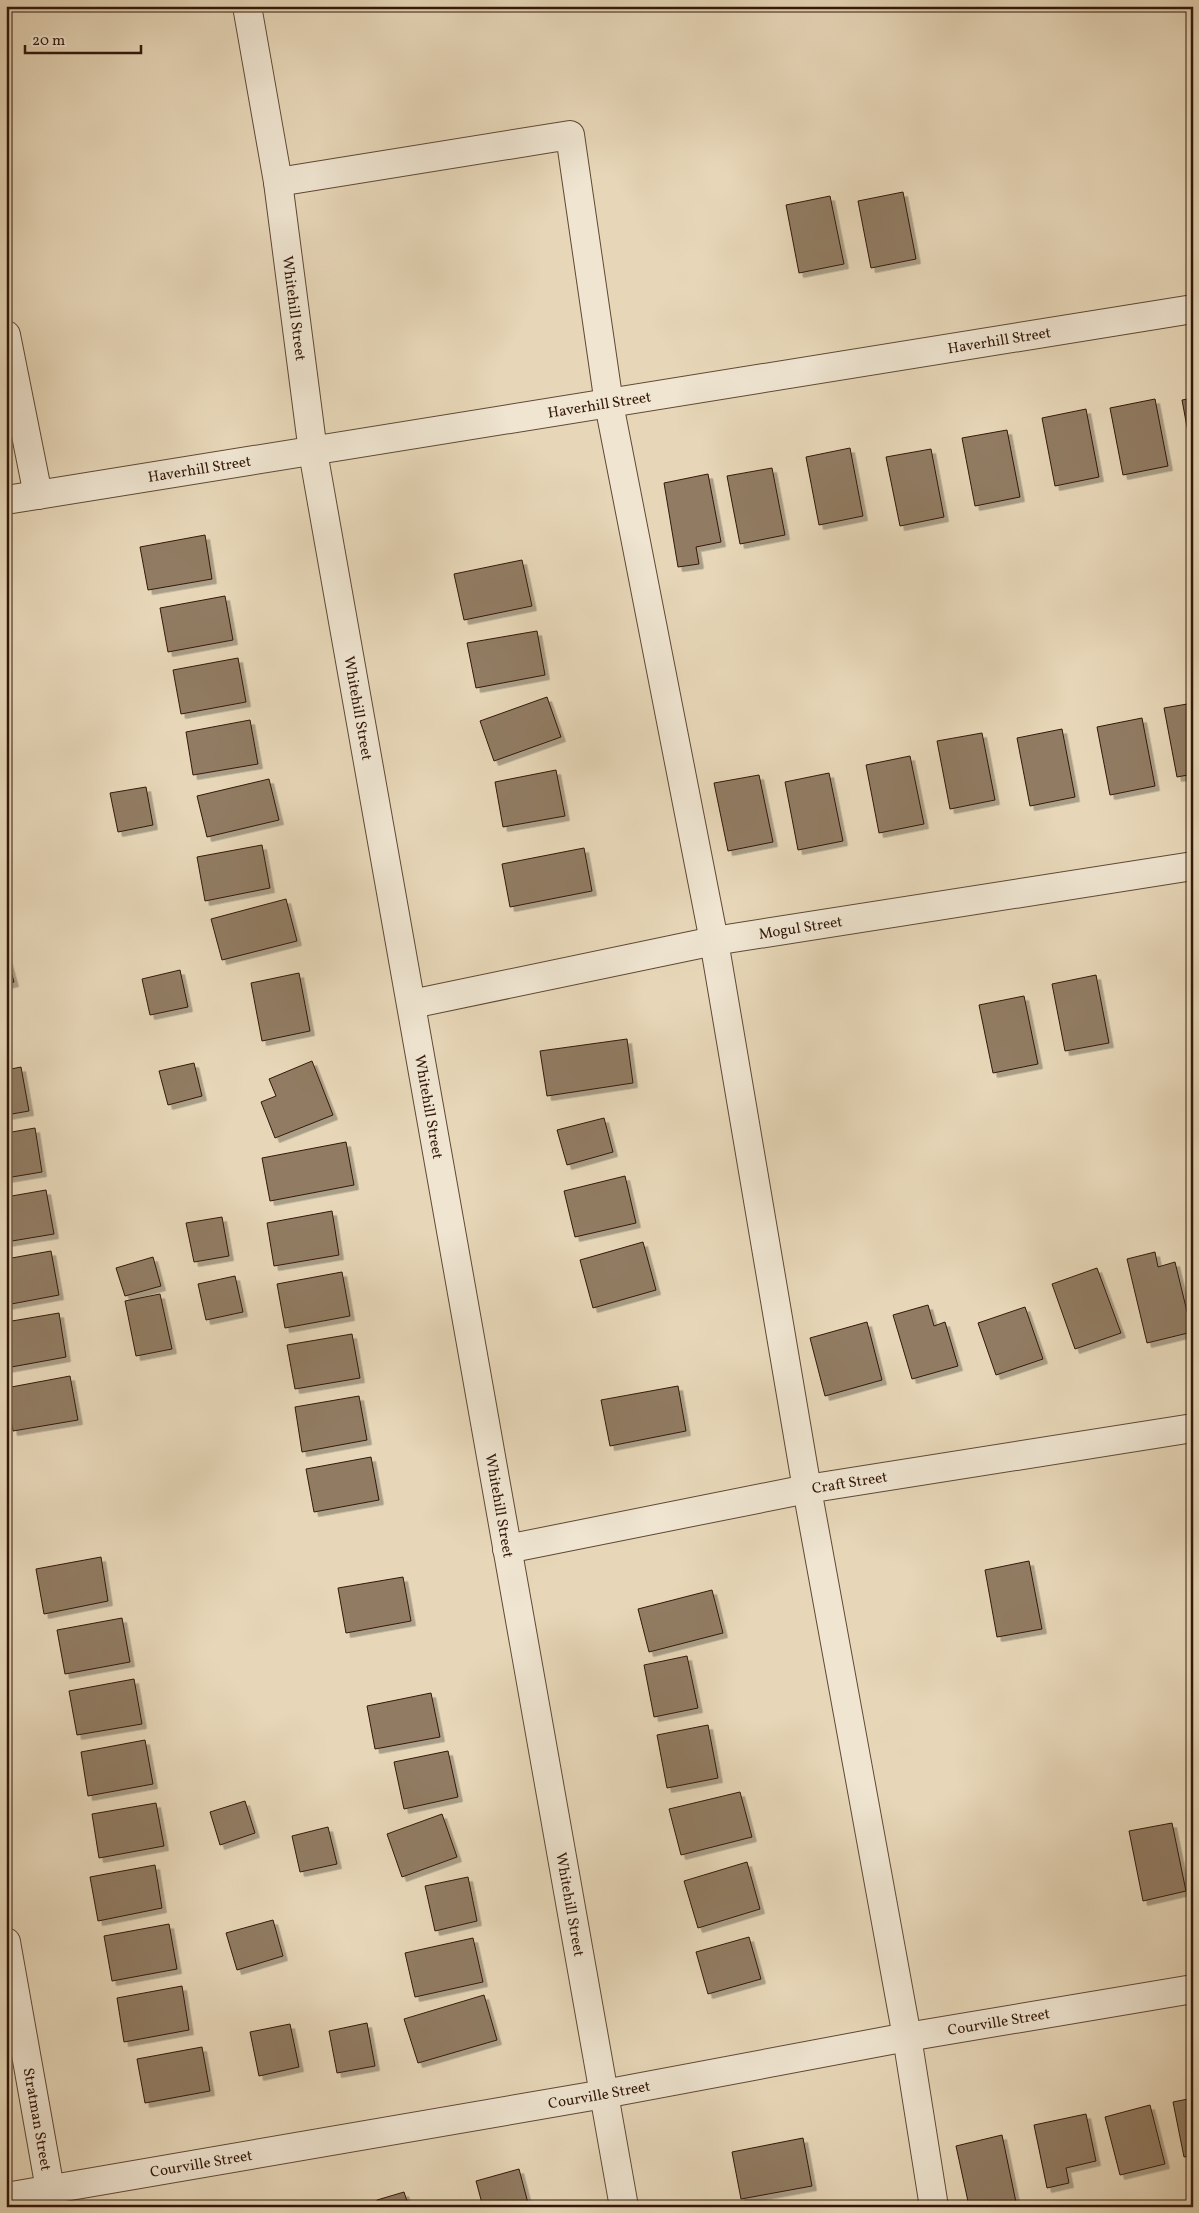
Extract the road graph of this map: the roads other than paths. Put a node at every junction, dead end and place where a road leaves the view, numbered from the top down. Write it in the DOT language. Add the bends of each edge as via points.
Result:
graph roads {
  1 [pos="247,6"];
  2 [pos="278,182"];
  3 [pos="1193,309"];
  4 [pos="6,335"];
  5 [pos="609,404"];
  6 [pos="313,452"];
  7 [pos="38,494"];
  8 [pos="6,500"];
  9 [pos="1193,866"];
  10 [pos="714,941"];
  11 [pos="412,1004"];
  12 [pos="1193,1428"];
  13 [pos="807,1489"];
  14 [pos="507,1549"];
  15 [pos="6,1942"];
  16 [pos="1193,1989"];
  17 [pos="907,2037"];
  18 [pos="604,2094"];
  19 [pos="6,2197"];
  20 [pos="52,2198"];
  21 [pos="624,2207"];
  22 [pos="934,2207"];
  1 -- 2 [label="street, Whitehill Street"];
  2 -- 5 [label="street" via="570,134"];
  2 -- 6 [label="street, Whitehill Street"];
  3 -- 5 [label="street, Haverhill Street"];
  4 -- 7 [label="street"];
  5 -- 6 [label="street, Haverhill Street"];
  5 -- 10 [label="street"];
  6 -- 7 [label="street, Haverhill Street"];
  6 -- 11 [label="street, Whitehill Street"];
  7 -- 8 [label="street, Haverhill Street"];
  9 -- 10 [label="street, Mogul Street"];
  10 -- 11 [label="street, Mogul Street"];
  10 -- 13 [label="street"];
  11 -- 14 [label="street, Whitehill Street"];
  12 -- 13 [label="street, Craft Street"];
  13 -- 14 [label="street, Craft Street"];
  13 -- 17 [label="street"];
  14 -- 18 [label="street, Whitehill Street"];
  15 -- 20 [label="street, Stratman Street"];
  16 -- 17 [label="street, Courville Street"];
  17 -- 18 [label="street, Courville Street"];
  17 -- 22 [label="street"];
  18 -- 20 [label="street, Courville Street"];
  18 -- 21 [label="street, Whitehill Street"];
  19 -- 20 [label="street, Courville Street"];
}
